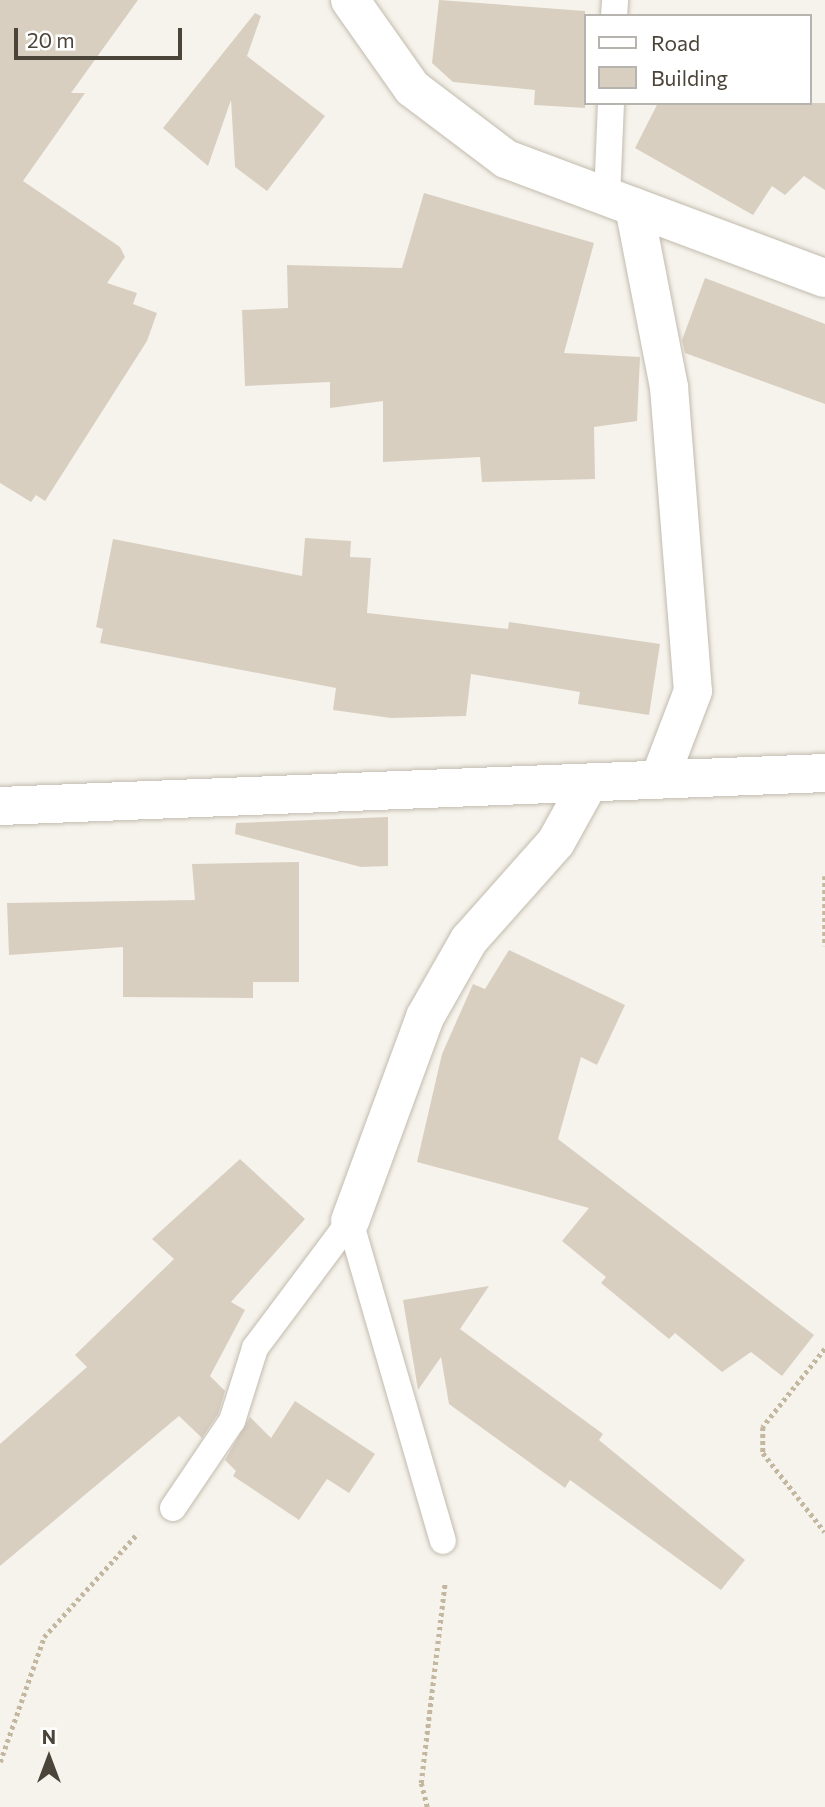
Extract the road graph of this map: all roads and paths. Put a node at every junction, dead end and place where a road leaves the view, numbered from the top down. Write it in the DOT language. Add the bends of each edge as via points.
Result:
graph roads {
  1 [pos="350,0"];
  2 [pos="611,105"];
  3 [pos="621,203"];
  4 [pos="825,278"];
  5 [pos="825,773"];
  6 [pos="659,780"];
  7 [pos="587,786"];
  8 [pos="0,806"];
  9 [pos="825,876"];
  10 [pos="825,946"];
  11 [pos="350,1221"];
  12 [pos="825,1349"];
  13 [pos="173,1508"];
  14 [pos="825,1532"];
  15 [pos="443,1541"];
  16 [pos="0,1762"];
  17 [pos="427,1807"];
  1 -- 3 [label="street" via="412,88 506,159"];
  2 -- 3 [label="lane"];
  3 -- 4 [label="street"];
  3 -- 6 [label="street" via="669,387 693,691"];
  5 -- 6 [label="street"];
  6 -- 7 [label="street"];
  7 -- 8 [label="street"];
  7 -- 11 [label="street" via="556,842 469,940 425,1017"];
  9 -- 10 [label="path"];
  11 -- 13 [label="lane" via="255,1348 232,1421"];
  11 -- 15 [label="lane"];
  12 -- 14 [label="path" via="763,1427 763,1453"];
  13 -- 16 [label="path" via="133,1536 44,1637"];
  15 -- 17 [label="path" via="445,1583 421,1783"];
}
